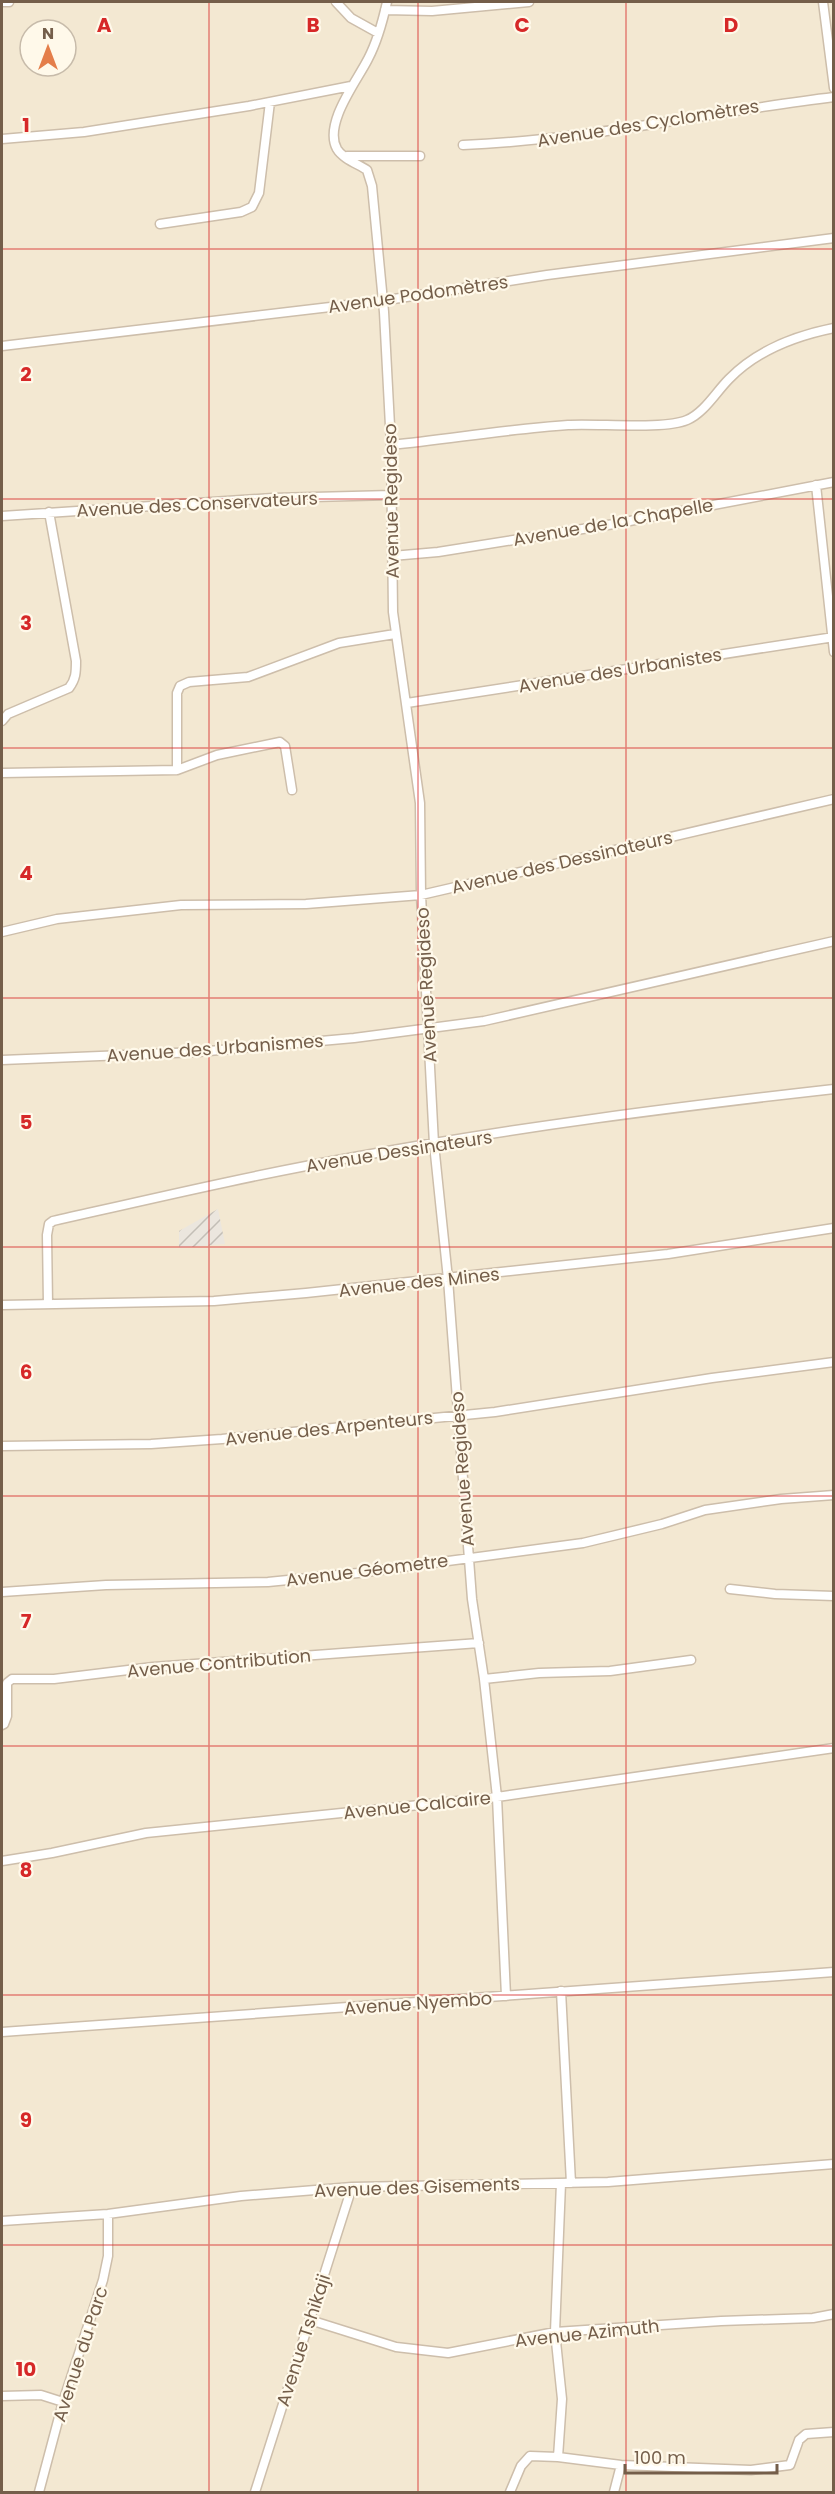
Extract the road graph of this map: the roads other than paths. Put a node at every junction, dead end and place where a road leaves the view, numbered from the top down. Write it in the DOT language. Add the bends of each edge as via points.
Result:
graph roads {
  1 [pos="2,2"];
  2 [pos="9,2"];
  3 [pos="336,2"];
  4 [pos="529,2"];
  5 [pos="823,2"];
  6 [pos="386,6"];
  7 [pos="378,33"];
  8 [pos="351,86"];
  9 [pos="834,88"];
  10 [pos="834,97"];
  11 [pos="270,102"];
  12 [pos="2,139"];
  13 [pos="463,145"];
  14 [pos="344,156"];
  15 [pos="420,156"];
  16 [pos="160,224"];
  17 [pos="834,238"];
  18 [pos="381,301"];
  19 [pos="834,328"];
  20 [pos="2,346"];
  21 [pos="391,445"];
  22 [pos="834,482"];
  23 [pos="816,485"];
  24 [pos="392,495"];
  25 [pos="49,512"];
  26 [pos="2,516"];
  27 [pos="392,556"];
  28 [pos="395,634"];
  29 [pos="833,637"];
  30 [pos="834,652"];
  31 [pos="407,702"];
  32 [pos="2,721"];
  33 [pos="177,770"];
  34 [pos="2,773"];
  35 [pos="292,790"];
  36 [pos="834,799"];
  37 [pos="421,895"];
  38 [pos="2,932"];
  39 [pos="834,941"];
  40 [pos="428,1029"];
  41 [pos="2,1060"];
  42 [pos="834,1089"];
  43 [pos="434,1144"];
  44 [pos="834,1228"];
  45 [pos="448,1279"];
  46 [pos="48,1304"];
  47 [pos="2,1305"];
  48 [pos="834,1362"];
  49 [pos="459,1415"];
  50 [pos="2,1446"];
  51 [pos="834,1495"];
  52 [pos="468,1557"];
  53 [pos="730,1589"];
  54 [pos="2,1592"];
  55 [pos="834,1596"];
  56 [pos="479,1642"];
  57 [pos="691,1660"];
  58 [pos="484,1679"];
  59 [pos="2,1725"];
  60 [pos="834,1748"];
  61 [pos="497,1797"];
  62 [pos="2,1861"];
  63 [pos="834,1972"];
  64 [pos="561,1992"];
  65 [pos="506,1996"];
  66 [pos="2,2032"];
  67 [pos="834,2164"];
  68 [pos="561,2183"];
  69 [pos="571,2183"];
  70 [pos="352,2187"];
  71 [pos="108,2214"];
  72 [pos="2,2221"];
  73 [pos="834,2314"];
  74 [pos="310,2320"];
  75 [pos="555,2332"];
  76 [pos="2,2396"];
  77 [pos="63,2402"];
  78 [pos="834,2432"];
  79 [pos="558,2457"];
  80 [pos="621,2465"];
  81 [pos="39,2493"];
  82 [pos="255,2493"];
  83 [pos="510,2493"];
  84 [pos="614,2493"];
  1 -- 2 [label="street"];
  3 -- 7 [label="street" via="351,18"];
  4 -- 6 [label="street" via="432,11"];
  5 -- 9 [label="street"];
  6 -- 7 [label="street"];
  7 -- 8 [label="street" via="369,58"];
  8 -- 11 [label="street"];
  8 -- 14 [label="street" via="333,136"];
  10 -- 13 [label="street, Avenue des Cyclomètres" via="557,138"];
  11 -- 12 [label="street" via="84,132"];
  11 -- 16 [label="street" via="260,183 252,207"];
  14 -- 15 [label="street"];
  14 -- 18 [label="street, Avenue Regideso" via="367,170 372,186"];
  17 -- 18 [label="street, Avenue Podomètres"];
  18 -- 20 [label="street, Avenue Podomètres"];
  18 -- 21 [label="street, Avenue Regideso"];
  19 -- 21 [label="street" via="762,351 740,368 698,414 685,421 568,425"];
  21 -- 24 [label="street, Avenue Regideso"];
  22 -- 23 [label="street, Avenue de la Chapelle"];
  23 -- 27 [label="street, Avenue de la Chapelle" via="614,524"];
  23 -- 29 [label="street"];
  24 -- 25 [label="street, Avenue des Conservateurs"];
  24 -- 27 [label="street, Avenue Regideso"];
  25 -- 26 [label="street, Avenue des Conservateurs"];
  25 -- 32 [label="street" via="76,674 69,688 8,714"];
  27 -- 28 [label="street, Avenue Regideso"];
  28 -- 31 [label="street, Avenue Regideso"];
  28 -- 33 [label="street" via="339,643 248,677 180,686"];
  29 -- 30 [label="street"];
  29 -- 31 [label="street, Avenue des Urbanistes"];
  31 -- 37 [label="street, Avenue Regideso" via="420,803"];
  33 -- 34 [label="street"];
  33 -- 35 [label="street" via="217,754 280,742 285,746"];
  36 -- 37 [label="street, Avenue des Dessinateurs"];
  37 -- 38 [label="street, Avenue des Dessinateurs" via="306,904 181,905 57,919"];
  37 -- 40 [label="street, Avenue Regideso"];
  39 -- 40 [label="street" via="484,1021"];
  40 -- 41 [label="street, Avenue des Urbanismes" via="198,1052"];
  40 -- 43 [label="street, Avenue Regideso"];
  42 -- 43 [label="street, Avenue Dessinateurs" via="693,1105"];
  43 -- 45 [label="street, Avenue Regideso"];
  43 -- 46 [label="street, Avenue Dessinateurs" via="221,1182 53,1221 47,1235"];
  44 -- 45 [label="street, Avenue des Mines" via="669,1254"];
  45 -- 46 [label="street, Avenue des Mines" via="214,1301"];
  45 -- 49 [label="street, Avenue Regideso"];
  46 -- 47 [label="street, Avenue des Mines"];
  48 -- 49 [label="street, Avenue des Arpenteurs"];
  49 -- 50 [label="street, Avenue des Arpenteurs" via="151,1444"];
  49 -- 52 [label="street, Avenue Regideso"];
  51 -- 52 [label="street, Avenue Géometre" via="705,1510 593,1541"];
  52 -- 54 [label="street, Avenue Géometre" via="268,1582 106,1585"];
  52 -- 56 [label="street, Avenue Regideso"];
  53 -- 55 [label="street"];
  56 -- 58 [label="street, Avenue Regideso"];
  56 -- 59 [label="street, Avenue Contribution" via="153,1667 54,1679 12,1679 7,1683 7,1716"];
  57 -- 58 [label="street" via="610,1671"];
  58 -- 61 [label="street, Avenue Regideso"];
  60 -- 61 [label="street, Avenue Calcaire"];
  61 -- 62 [label="street, Avenue Calcaire" via="146,1833"];
  61 -- 65 [label="street, Avenue Regideso"];
  63 -- 64 [label="street, Avenue Nyembo"];
  64 -- 65 [label="street, Avenue Nyembo"];
  64 -- 69 [label="street"];
  65 -- 66 [label="street, Avenue Nyembo"];
  67 -- 69 [label="street, Avenue des Gisements"];
  68 -- 69 [label="street, Avenue des Gisements"];
  68 -- 70 [label="street, Avenue des Gisements"];
  68 -- 75 [label="street"];
  70 -- 71 [label="street, Avenue des Gisements" via="241,2196"];
  70 -- 74 [label="street, Avenue Tshikaji"];
  71 -- 72 [label="street, Avenue des Gisements"];
  71 -- 77 [label="street, Avenue du Parc" via="108,2256 103,2280"];
  73 -- 75 [label="street, Avenue Azimuth"];
  74 -- 75 [label="street, Avenue Azimuth" via="396,2347 437,2353 462,2352"];
  74 -- 82 [label="street, Avenue Tshikaji"];
  75 -- 79 [label="street" via="562,2399"];
  76 -- 77 [label="street" via="41,2396"];
  77 -- 81 [label="street, Avenue du Parc"];
  78 -- 80 [label="street" via="804,2435 793,2463 783,2467 751,2470"];
  79 -- 80 [label="street"];
  79 -- 83 [label="street" via="527,2457"];
  80 -- 84 [label="street"];
}
